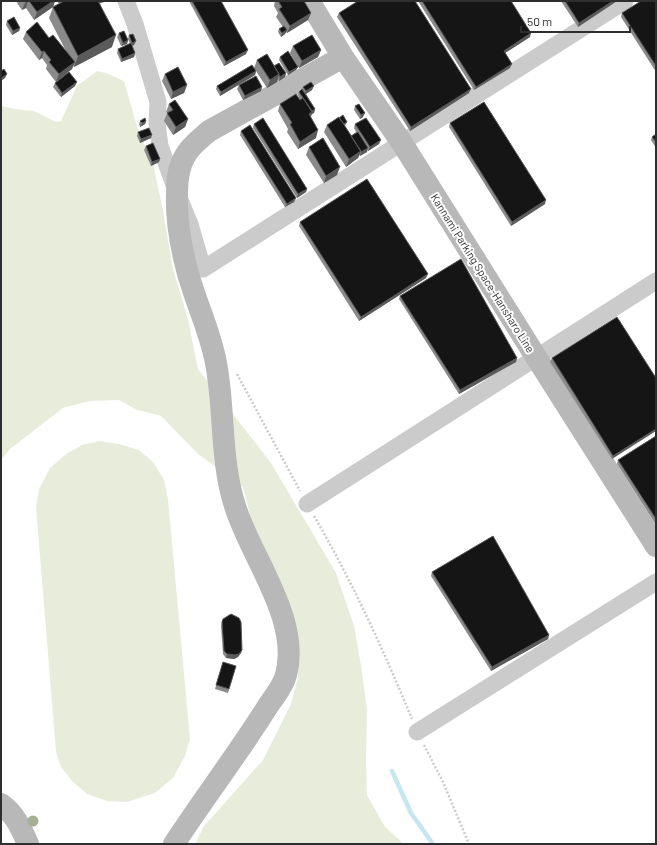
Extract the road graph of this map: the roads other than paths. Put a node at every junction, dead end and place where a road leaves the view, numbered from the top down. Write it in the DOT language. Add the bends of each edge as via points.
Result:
graph roads {
  1 [pos="126,1"];
  2 [pos="308,1"];
  3 [pos="625,1"];
  4 [pos="343,57"];
  5 [pos="402,143"];
  6 [pos="177,193"];
  7 [pos="656,281"];
  8 [pos="536,357"];
  9 [pos="307,504"];
  10 [pos="656,546"];
  11 [pos="656,582"];
  12 [pos="417,732"];
  13 [pos="1,804"];
  14 [pos="28,844"];
  15 [pos="174,844"];
  1 -- 6 [label="street" via="158,102 160,146"];
  2 -- 4 [label="street, Kannami Parking Space-Hansharo Line"];
  3 -- 5 [label="street"];
  4 -- 5 [label="street, Kannami Parking Space-Hansharo Line"];
  4 -- 6 [label="street" via="209,131 185,154 177,177"];
  5 -- 6 [label="street" via="203,269 190,224"];
  5 -- 8 [label="street, Kannami Parking Space-Hansharo Line"];
  6 -- 15 [label="street" via="177,221 186,267 211,340 216,364 230,486 248,538 276,598 285,624 288,645 286,676 279,690"];
  7 -- 8 [label="street"];
  8 -- 9 [label="street"];
  8 -- 10 [label="street, Kannami Parking Space-Hansharo Line"];
  11 -- 12 [label="street"];
  13 -- 14 [label="street" via="19,823"];
}
